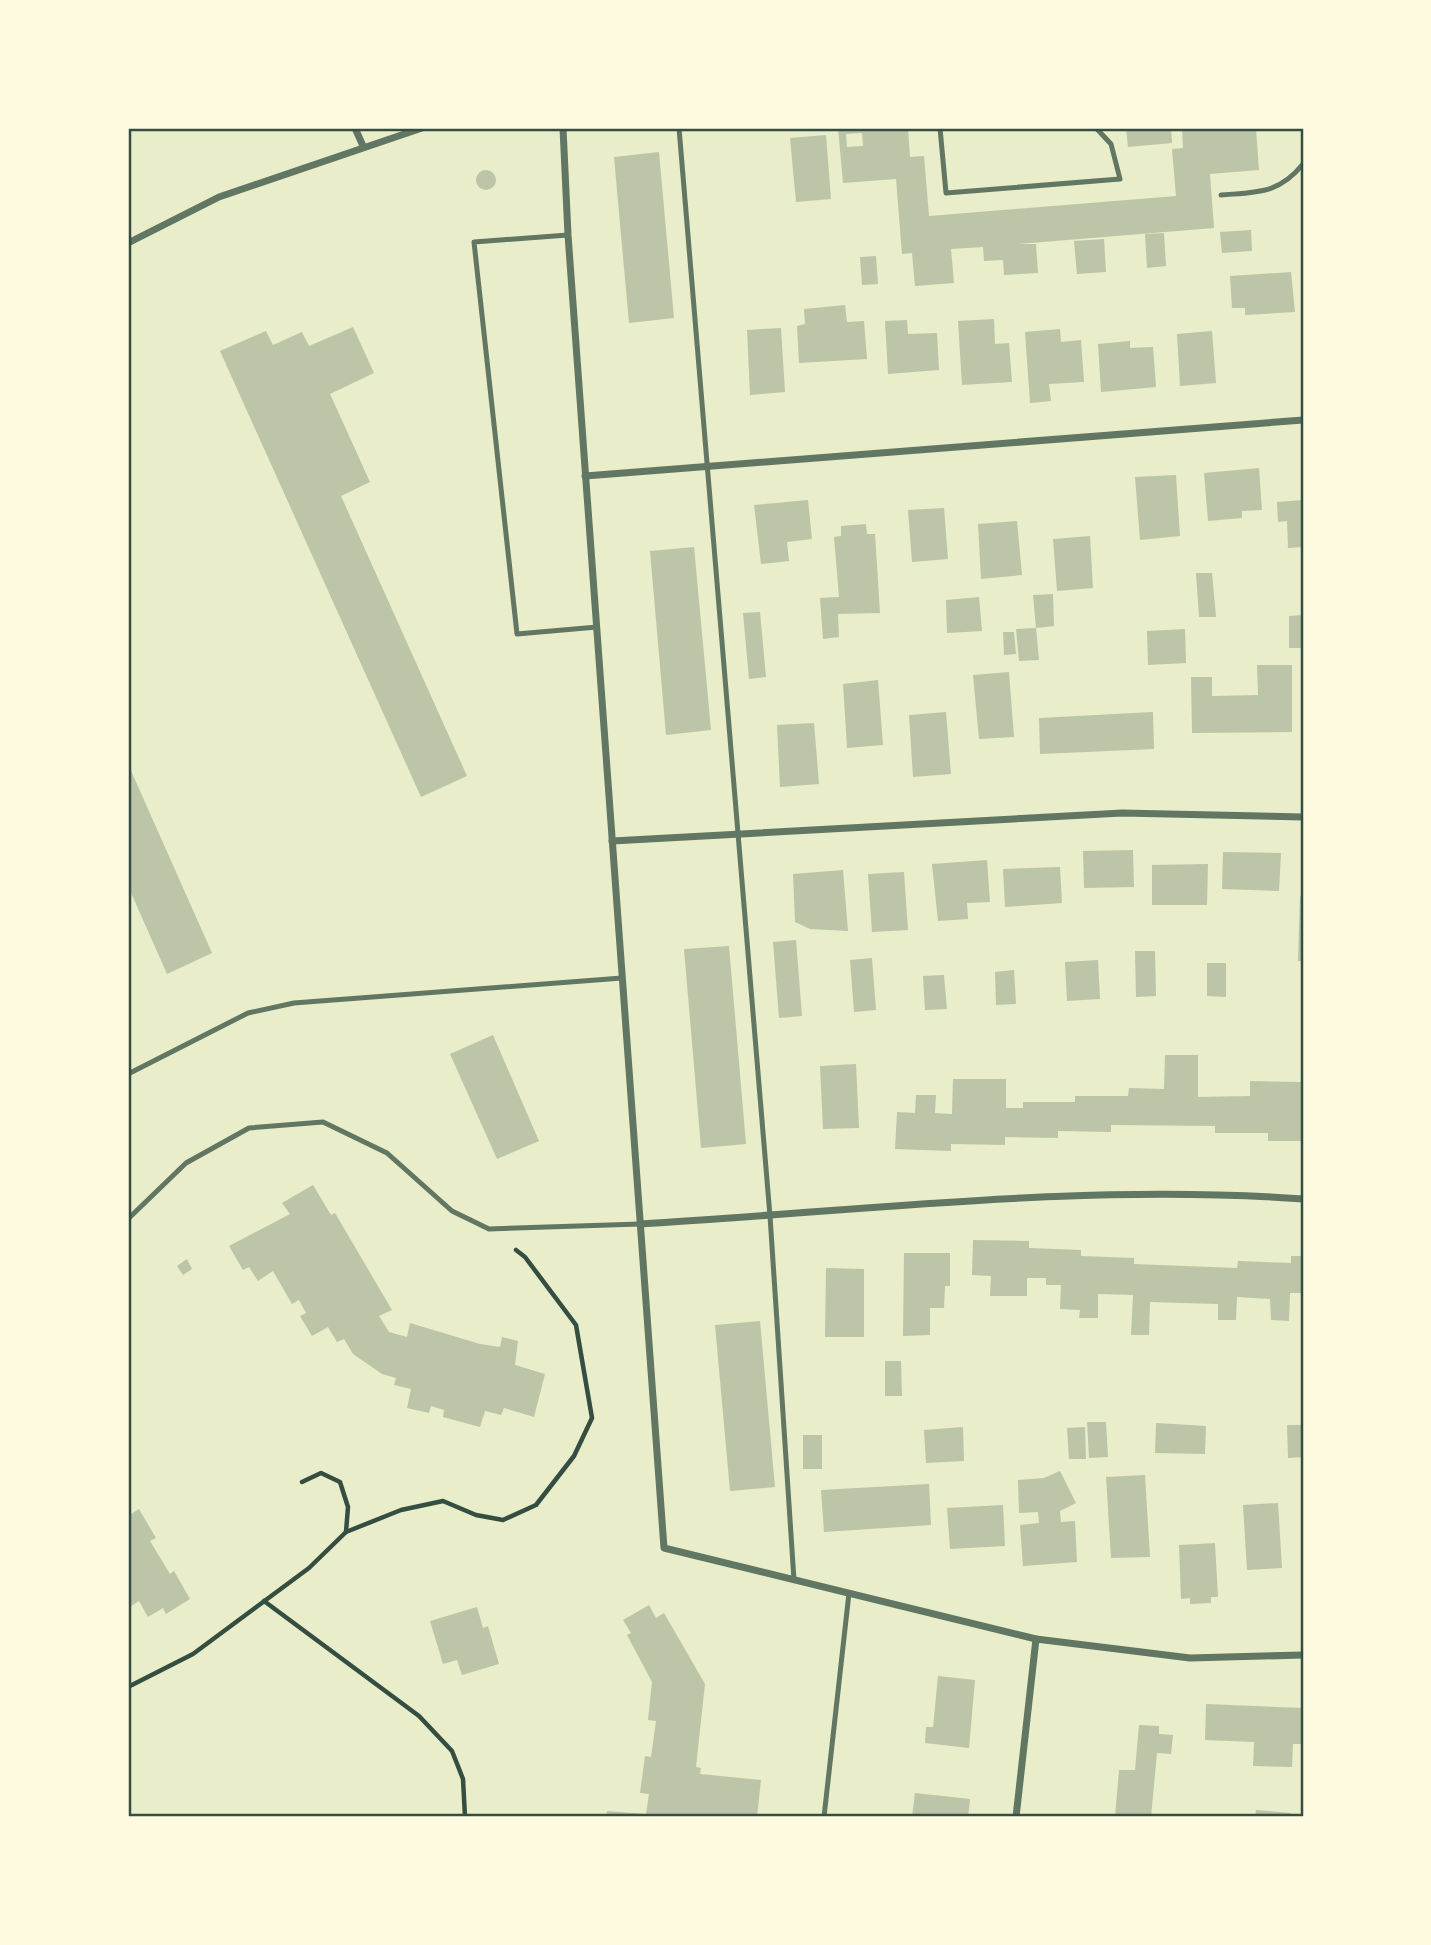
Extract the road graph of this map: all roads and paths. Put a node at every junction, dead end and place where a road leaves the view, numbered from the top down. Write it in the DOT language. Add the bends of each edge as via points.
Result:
graph roads {
  1 [pos="355,128"];
  2 [pos="422,128"];
  3 [pos="563,128"];
  4 [pos="679,128"];
  5 [pos="940,128"];
  6 [pos="1096,128"];
  7 [pos="363,146"];
  8 [pos="1303,164"];
  9 [pos="1221,195"];
  10 [pos="568,235"];
  11 [pos="128,243"];
  12 [pos="1303,420"];
  13 [pos="708,466"];
  14 [pos="585,476"];
  15 [pos="597,627"];
  16 [pos="1303,817"];
  17 [pos="738,834"];
  18 [pos="612,841"];
  19 [pos="622,978"];
  20 [pos="128,1074"];
  21 [pos="1303,1199"];
  22 [pos="770,1216"];
  23 [pos="128,1219"];
  24 [pos="640,1224"];
  25 [pos="489,1229"];
  26 [pos="302,1482"];
  27 [pos="346,1532"];
  28 [pos="794,1580"];
  29 [pos="849,1593"];
  30 [pos="264,1601"];
  31 [pos="1036,1639"];
  32 [pos="1303,1656"];
  33 [pos="128,1687"];
  34 [pos="465,1817"];
  35 [pos="824,1817"];
  36 [pos="1016,1817"];
  1 -- 7 [label="street"];
  2 -- 7 [label="street"];
  3 -- 10 [label="street"];
  4 -- 13 [label="lane"];
  5 -- 6 [label="lane" via="946,193 1120,179 1111,144"];
  7 -- 11 [label="street" via="219,197"];
  8 -- 9 [label="lane" via="1289,181 1262,192"];
  10 -- 14 [label="street"];
  10 -- 15 [label="lane" via="474,242 517,634"];
  12 -- 13 [label="street"];
  13 -- 14 [label="street"];
  13 -- 17 [label="lane"];
  14 -- 15 [label="street"];
  15 -- 18 [label="street"];
  16 -- 17 [label="street" via="1122,813"];
  17 -- 18 [label="street"];
  17 -- 22 [label="lane"];
  18 -- 19 [label="street"];
  19 -- 20 [label="lane" via="294,1003 248,1013"];
  19 -- 24 [label="street"];
  21 -- 22 [label="street" via="1241,1194 1074,1197"];
  22 -- 24 [label="street"];
  22 -- 28 [label="lane"];
  23 -- 25 [label="lane" via="186,1164 249,1128 323,1122 387,1153 452,1211"];
  24 -- 25 [label="lane"];
  24 -- 28 [label="street" via="664,1548"];
  25 -- 27 [label="path" via="525,1257 576,1325 592,1418 574,1457 536,1505 503,1520 443,1502 401,1510"];
  26 -- 27 [label="path" via="321,1473 340,1482 348,1507"];
  27 -- 30 [label="path" via="309,1568"];
  28 -- 29 [label="street"];
  29 -- 31 [label="street"];
  29 -- 35 [label="lane"];
  30 -- 33 [label="path" via="192,1654"];
  30 -- 34 [label="path" via="419,1716 452,1751 463,1779"];
  31 -- 32 [label="street" via="1190,1658"];
  31 -- 36 [label="street"];
}
